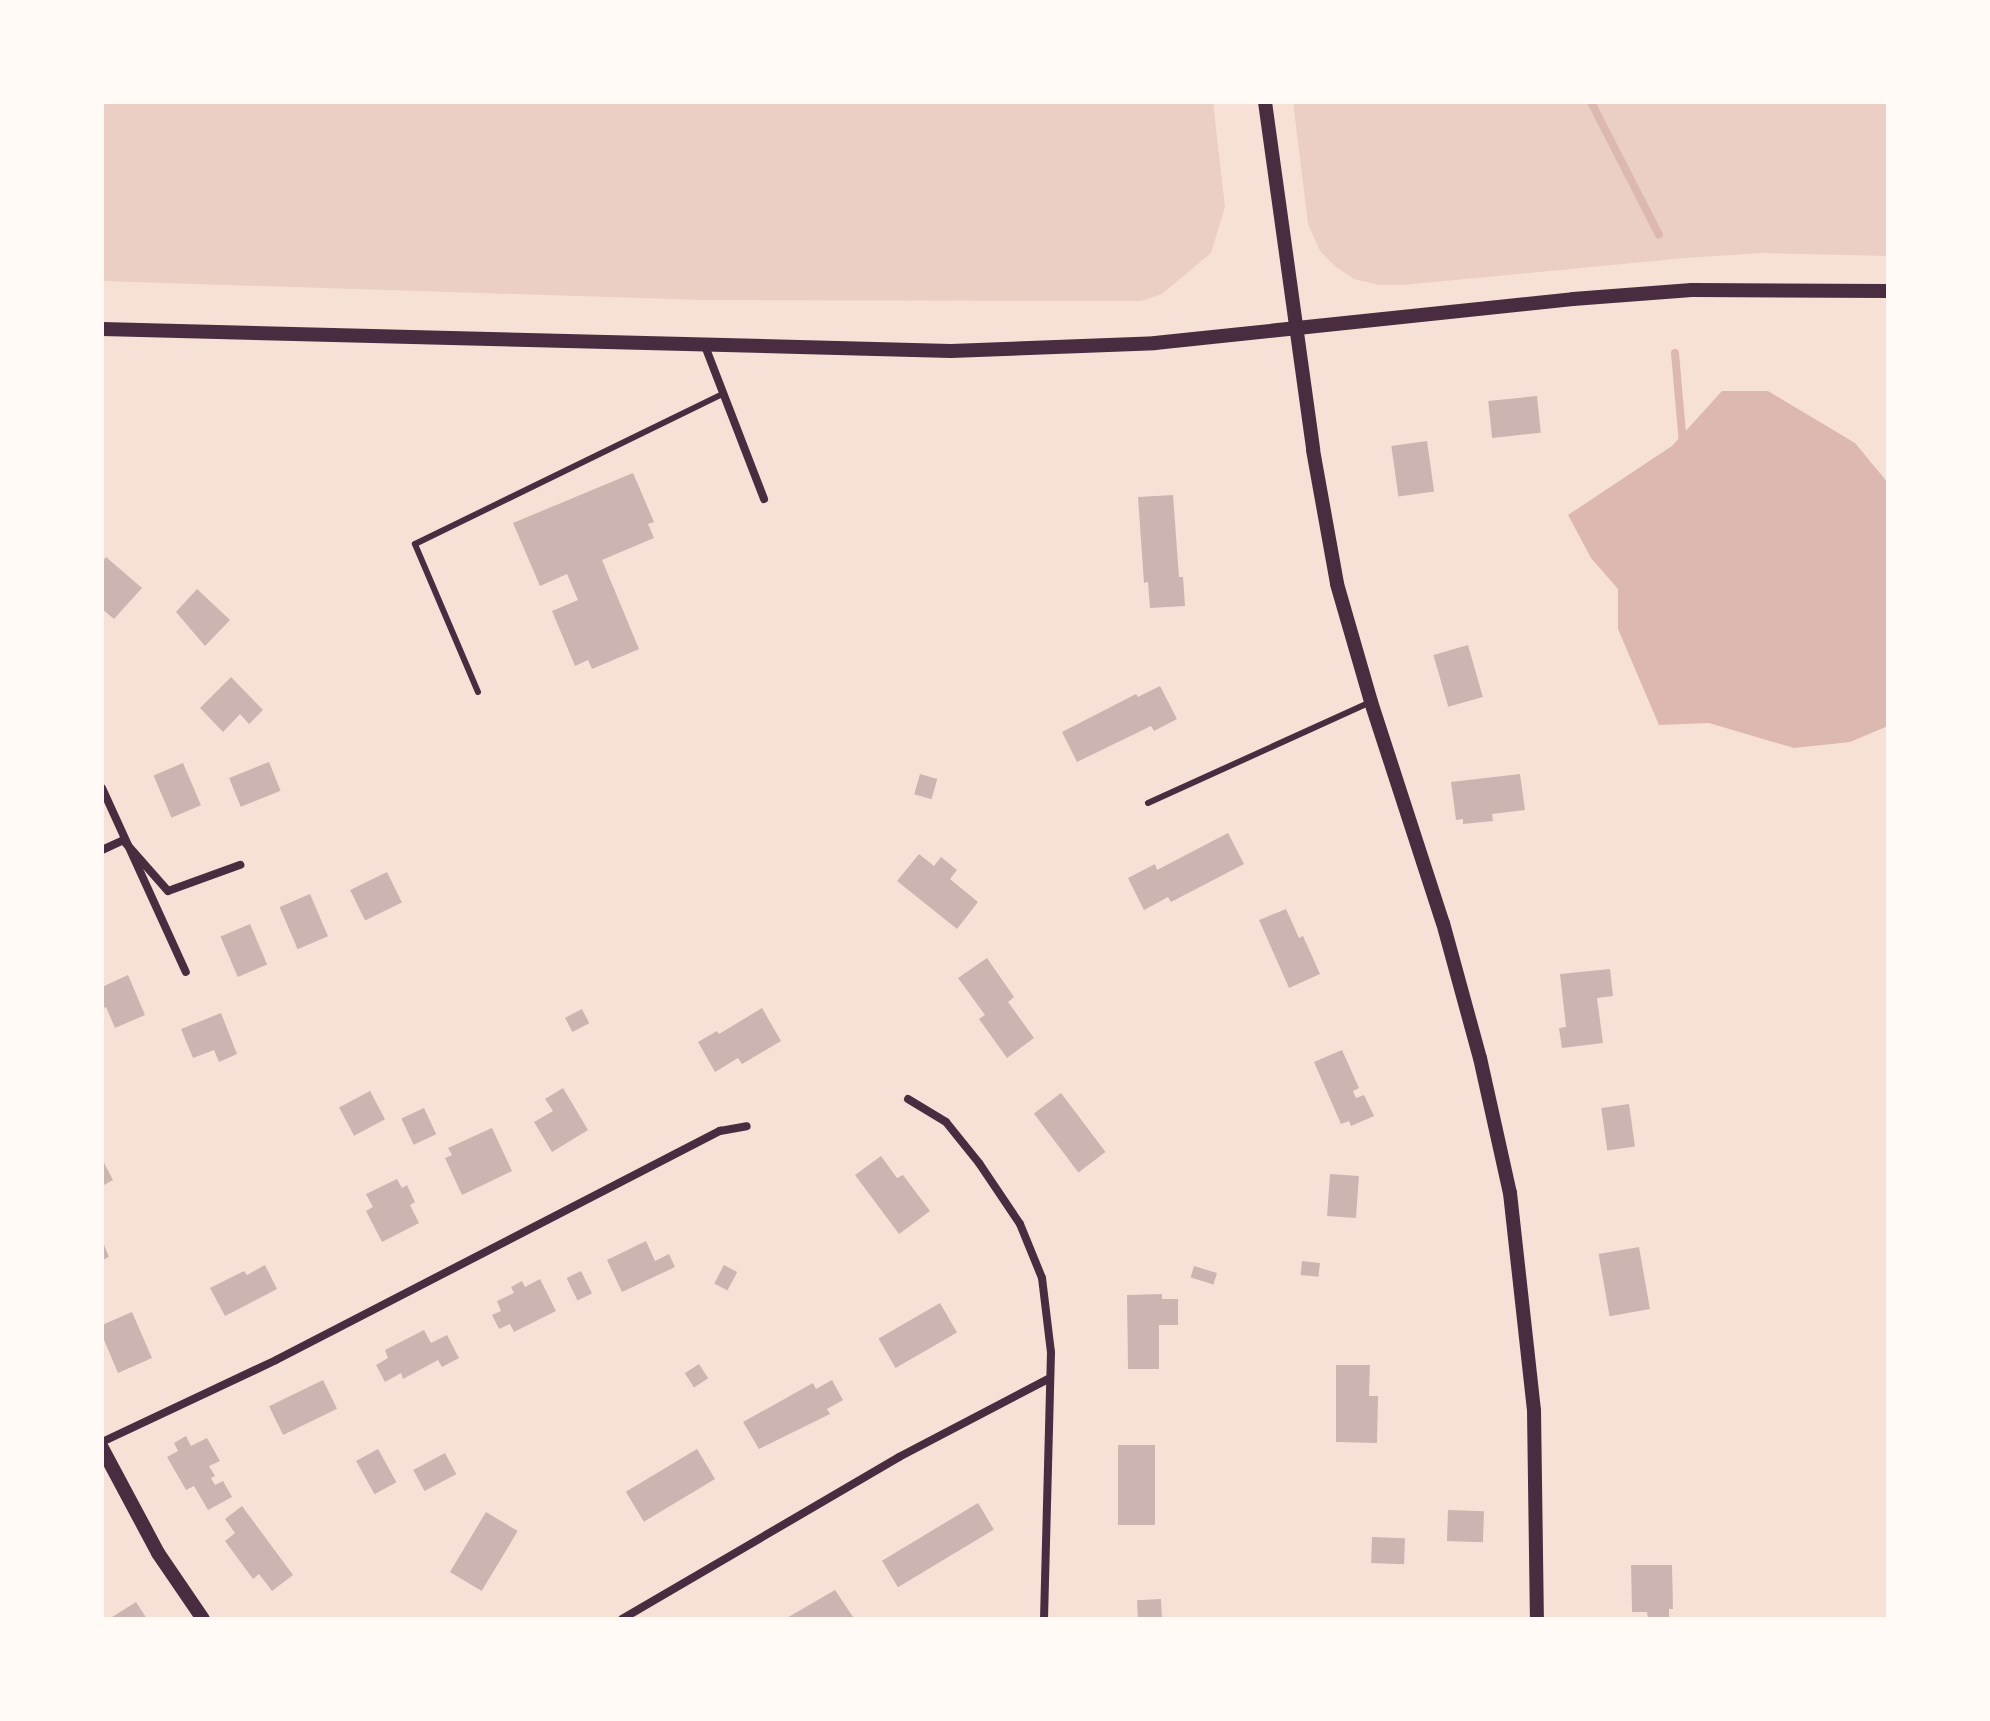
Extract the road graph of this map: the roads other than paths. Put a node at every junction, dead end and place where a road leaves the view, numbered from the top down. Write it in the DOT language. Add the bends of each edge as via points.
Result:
graph roads {
  1 [pos="1265,102"];
  2 [pos="1888,291"];
  3 [pos="102,329"];
  4 [pos="1299,330"];
  5 [pos="705,346"];
  6 [pos="723,394"];
  7 [pos="764,499"];
  8 [pos="478,692"];
  9 [pos="1371,702"];
  10 [pos="102,788"];
  11 [pos="1148,803"];
  12 [pos="123,840"];
  13 [pos="102,850"];
  14 [pos="240,865"];
  15 [pos="186,972"];
  16 [pos="908,1099"];
  17 [pos="747,1126"];
  18 [pos="1048,1379"];
  19 [pos="102,1442"];
  20 [pos="102,1448"];
  21 [pos="203,1619"];
  22 [pos="622,1619"];
  23 [pos="1044,1619"];
  24 [pos="1537,1619"];
  1 -- 4 [label="street"];
  2 -- 4 [label="street" via="1692,290"];
  3 -- 5 [label="street"];
  4 -- 5 [label="street" via="1039,349"];
  4 -- 9 [label="street" via="1324,522"];
  5 -- 6 [label="street"];
  6 -- 7 [label="street"];
  6 -- 8 [label="lane" via="415,544"];
  9 -- 11 [label="lane"];
  9 -- 24 [label="street" via="1443,923 1510,1193 1534,1410"];
  10 -- 12 [label="street"];
  12 -- 13 [label="street"];
  12 -- 14 [label="street" via="168,891"];
  12 -- 15 [label="street"];
  16 -- 18 [label="street" via="946,1122 1020,1224 1042,1278 1050,1318"];
  17 -- 19 [label="street" via="720,1131 276,1360"];
  18 -- 22 [label="street" via="899,1457"];
  18 -- 23 [label="street"];
  20 -- 21 [label="street" via="158,1553"];
}
